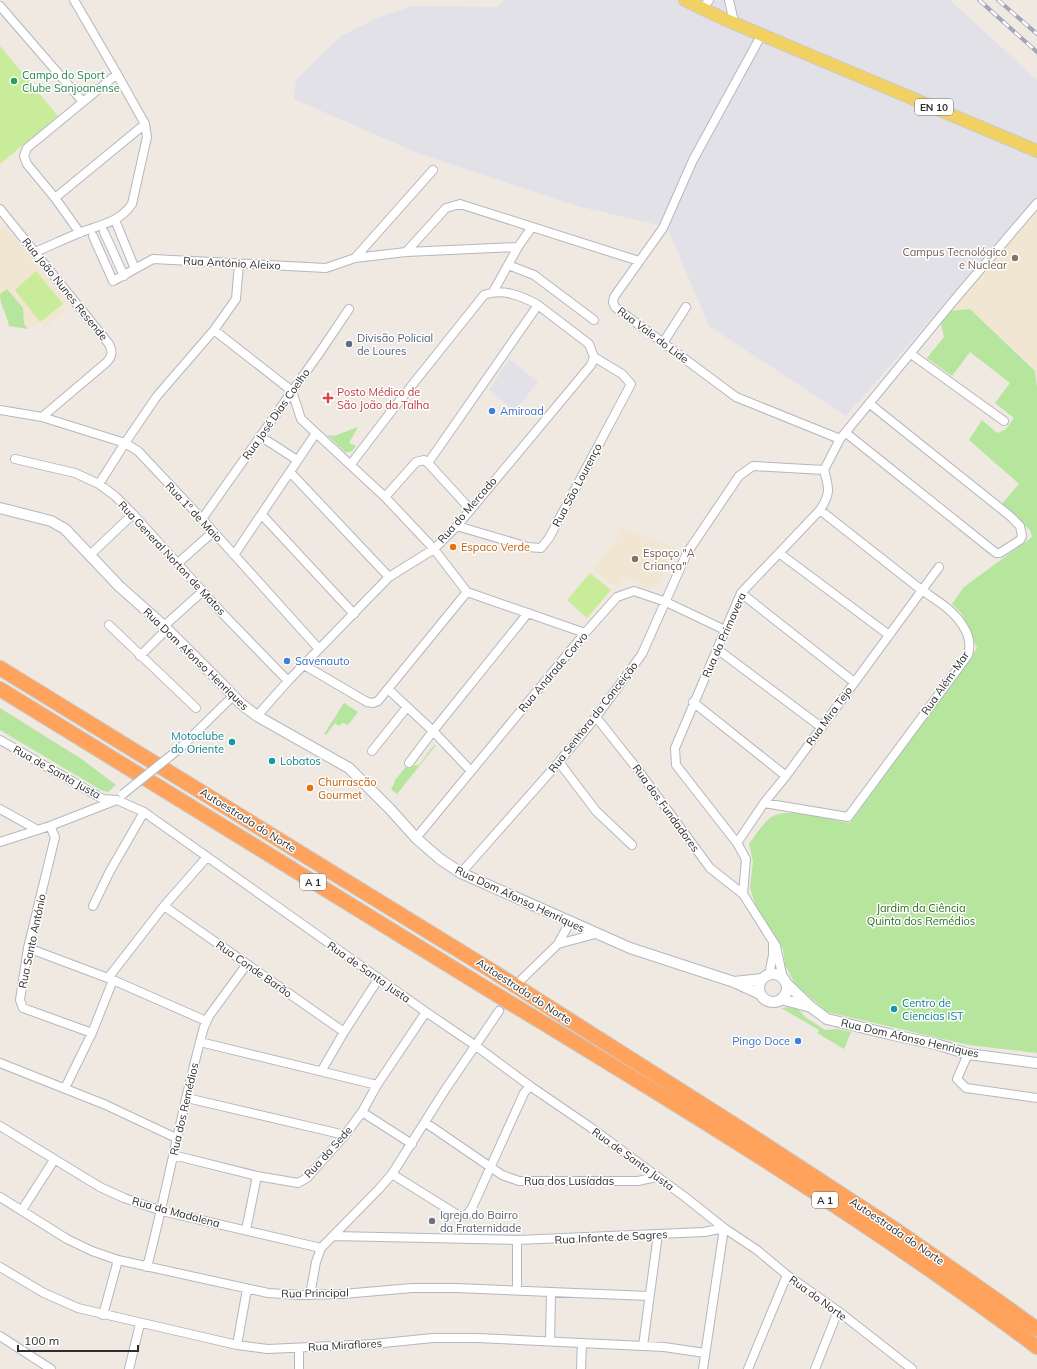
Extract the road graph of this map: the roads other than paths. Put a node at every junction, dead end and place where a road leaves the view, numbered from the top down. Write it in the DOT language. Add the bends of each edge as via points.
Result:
graph roads {
  1 [pos="74,0"];
  2 [pos="685,0"];
  3 [pos="729,0"];
  4 [pos="705,4"];
  5 [pos="0,6"];
  6 [pos="734,22"];
  7 [pos="762,34"];
  8 [pos="117,74"];
  9 [pos="82,102"];
  10 [pos="145,124"];
  11 [pos="1037,151"];
  12 [pos="433,170"];
  13 [pos="55,198"];
  14 [pos="1037,202"];
  15 [pos="0,209"];
  16 [pos="115,220"];
  17 [pos="532,227"];
  18 [pos="104,232"];
  19 [pos="80,233"];
  20 [pos="93,236"];
  21 [pos="518,247"];
  22 [pos="35,252"];
  23 [pos="406,252"];
  24 [pos="355,258"];
  25 [pos="639,261"];
  26 [pos="239,264"];
  27 [pos="508,265"];
  28 [pos="136,269"];
  29 [pos="124,276"];
  30 [pos="493,292"];
  31 [pos="538,305"];
  32 [pos="686,307"];
  33 [pos="349,309"];
  34 [pos="594,320"];
  35 [pos="214,330"];
  36 [pos="663,343"];
  37 [pos="911,354"];
  38 [pos="594,357"];
  39 [pos="292,391"];
  40 [pos="870,404"];
  41 [pos="0,410"];
  42 [pos="42,417"];
  43 [pos="1004,421"];
  44 [pos="846,432"];
  45 [pos="316,433"];
  46 [pos="260,436"];
  47 [pos="840,439"];
  48 [pos="125,443"];
  49 [pos="15,459"];
  50 [pos="297,460"];
  51 [pos="428,463"];
  52 [pos="351,464"];
  53 [pos="824,470"];
  54 [pos="290,472"];
  55 [pos="99,484"];
  56 [pos="385,498"];
  57 [pos="0,508"];
  58 [pos="470,509"];
  59 [pos="820,510"];
  60 [pos="133,514"];
  61 [pos="262,515"];
  62 [pos="202,519"];
  63 [pos="456,526"];
  64 [pos="213,532"];
  65 [pos="434,548"];
  66 [pos="779,553"];
  67 [pos="90,555"];
  68 [pos="234,555"];
  69 [pos="178,564"];
  70 [pos="939,567"];
  71 [pos="389,577"];
  72 [pos="202,591"];
  73 [pos="923,591"];
  74 [pos="467,592"];
  75 [pos="741,593"];
  76 [pos="666,602"];
  77 [pos="354,614"];
  78 [pos="528,614"];
  79 [pos="109,625"];
  80 [pos="166,628"];
  81 [pos="725,630"];
  82 [pos="585,633"];
  83 [pos="889,635"];
  84 [pos="319,649"];
  85 [pos="717,649"];
  86 [pos="140,656"];
  87 [pos="304,665"];
  88 [pos="0,668"];
  89 [pos="288,681"];
  90 [pos="854,682"];
  91 [pos="0,689"];
  92 [pos="388,689"];
  93 [pos="233,696"];
  94 [pos="694,702"];
  95 [pos="407,707"];
  96 [pos="196,708"];
  97 [pos="257,716"];
  98 [pos="596,717"];
  99 [pos="821,727"];
  100 [pos="433,731"];
  101 [pos="0,740"];
  102 [pos="372,751"];
  103 [pos="559,762"];
  104 [pos="410,763"];
  105 [pos="471,771"];
  106 [pos="786,776"];
  107 [pos="117,800"];
  108 [pos="764,803"];
  109 [pos="0,809"];
  110 [pos="144,812"];
  111 [pos="50,826"];
  112 [pos="36,829"];
  113 [pos="416,838"];
  114 [pos="0,842"];
  115 [pos="737,843"];
  116 [pos="632,845"];
  117 [pos="207,857"];
  118 [pos="461,873"];
  119 [pos="743,894"];
  120 [pos="93,906"];
  121 [pos="164,906"];
  122 [pos="570,922"];
  123 [pos="595,934"];
  124 [pos="772,941"];
  125 [pos="558,944"];
  126 [pos="28,948"];
  127 [pos="248,964"];
  128 [pos="765,977"];
  129 [pos="379,978"];
  130 [pos="522,978"];
  131 [pos="110,979"];
  132 [pos="784,980"];
  133 [pos="734,982"];
  134 [pos="760,994"];
  135 [pos="781,1000"];
  136 [pos="811,1007"];
  137 [pos="499,1010"];
  138 [pos="426,1012"];
  139 [pos="206,1020"];
  140 [pos="344,1032"];
  141 [pos="92,1033"];
  142 [pos="200,1042"];
  143 [pos="476,1046"];
  144 [pos="968,1054"];
  145 [pos="0,1063"];
  146 [pos="1037,1063"];
  147 [pos="322,1070"];
  148 [pos="378,1085"];
  149 [pos="530,1086"];
  150 [pos="65,1088"];
  151 [pos="187,1098"];
  152 [pos="1037,1098"];
  153 [pos="362,1112"];
  154 [pos="426,1123"];
  155 [pos="0,1126"];
  156 [pos="345,1135"];
  157 [pos="176,1138"];
  158 [pos="412,1144"];
  159 [pos="173,1155"];
  160 [pos="54,1160"];
  161 [pos="490,1167"];
  162 [pos="392,1174"];
  163 [pos="256,1176"];
  164 [pos="656,1177"];
  165 [pos="0,1197"];
  166 [pos="22,1210"];
  167 [pos="162,1211"];
  168 [pos="724,1228"];
  169 [pos="246,1230"];
  170 [pos="658,1234"];
  171 [pos="333,1236"];
  172 [pos="517,1240"];
  173 [pos="321,1248"];
  174 [pos="118,1260"];
  175 [pos="0,1267"];
  176 [pos="147,1267"];
  177 [pos="786,1275"];
  178 [pos="247,1289"];
  179 [pos="517,1290"];
  180 [pos="551,1293"];
  181 [pos="310,1295"];
  182 [pos="649,1296"];
  183 [pos="838,1312"];
  184 [pos="103,1315"];
  185 [pos="140,1324"];
  186 [pos="1037,1329"];
  187 [pos="0,1336"];
  188 [pos="550,1341"];
  189 [pos="582,1343"];
  190 [pos="237,1345"];
  191 [pos="643,1346"];
  192 [pos="1037,1347"];
  193 [pos="299,1348"];
  194 [pos="705,1354"];
  195 [pos="908,1368"];
  196 [pos="51,1369"];
  197 [pos="129,1369"];
  198 [pos="299,1369"];
  199 [pos="581,1369"];
  200 [pos="702,1369"];
  201 [pos="748,1369"];
  202 [pos="815,1369"];
  1 -- 8 [label="street"];
  2 -- 4 [label="main road, EN 10"];
  3 -- 6 [label="street"];
  4 -- 6 [label="main road, EN 10"];
  5 -- 9 [label="street"];
  6 -- 7 [label="main road, EN 10"];
  7 -- 11 [label="main road, EN 10"];
  7 -- 25 [label="street, Rua Vale do Lide" via="693,160 663,228"];
  8 -- 9 [label="street"];
  8 -- 10 [label="street"];
  9 -- 13 [label="street" via="27,148 24,156 27,164"];
  10 -- 13 [label="street"];
  10 -- 16 [label="street" via="147,137 132,204 127,213"];
  12 -- 24 [label="street"];
  13 -- 19 [label="street"];
  14 -- 37 [label="street"];
  15 -- 22 [label="street, Rua João Nunes Resende"];
  16 -- 19 [label="street"];
  16 -- 28 [label="street"];
  17 -- 21 [label="street"];
  17 -- 23 [label="street" via="460,204 446,208"];
  17 -- 25 [label="street"];
  18 -- 29 [label="street"];
  19 -- 22 [label="street"];
  20 -- 29 [label="street, Rua António Aleixo" via="113,281"];
  21 -- 23 [label="street, Rua António Aleixo"];
  21 -- 27 [label="street"];
  22 -- 42 [label="street, Rua João Nunes Resende" via="112,351 107,362"];
  23 -- 24 [label="street, Rua António Aleixo"];
  24 -- 26 [label="street, Rua António Aleixo" via="326,268"];
  25 -- 36 [label="street, Rua Vale do Lide" via="613,302 615,307"];
  26 -- 28 [label="street, Rua António Aleixo" via="153,259"];
  26 -- 35 [label="street" via="236,299"];
  27 -- 30 [label="street"];
  27 -- 34 [label="street" via="534,275"];
  28 -- 29 [label="street, Rua António Aleixo"];
  30 -- 31 [label="street" via="511,293"];
  30 -- 52 [label="street" via="484,295"];
  31 -- 38 [label="street" via="589,344"];
  31 -- 51 [label="street"];
  32 -- 36 [label="street"];
  33 -- 39 [label="street, Rua José Dias Coelho"];
  35 -- 39 [label="street"];
  35 -- 48 [label="street" via="157,396"];
  36 -- 47 [label="street, Rua Vale do Lide" via="736,397"];
  37 -- 40 [label="street"];
  37 -- 43 [label="street"];
  38 -- 58 [label="street, Rua do Mercado" via="591,365"];
  38 -- 63 [label="street, Rua São Lourenço" via="622,374 631,384 549,538 541,548 528,548"];
  39 -- 45 [label="street" via="301,419"];
  39 -- 46 [label="street, Rua José Dias Coelho"];
  40 -- 44 [label="street"];
  40 -- 44 [label="street" via="1010,516 1020,526 1020,540 996,553"];
  41 -- 42 [label="street, Rua 1º de Maio"];
  42 -- 48 [label="street, Rua 1º de Maio"];
  44 -- 47 [label="street"];
  45 -- 50 [label="street"];
  45 -- 52 [label="street"];
  46 -- 50 [label="street"];
  46 -- 62 [label="street, Rua José Dias Coelho"];
  47 -- 53 [label="street"];
  48 -- 55 [label="street"];
  48 -- 62 [label="street, Rua 1º de Maio" via="138,452"];
  49 -- 55 [label="street, Rua General Norton de Matos" via="75,472"];
  50 -- 54 [label="street"];
  51 -- 56 [label="street" via="424,460 416,462"];
  51 -- 58 [label="street"];
  52 -- 56 [label="street"];
  53 -- 59 [label="street, Rua da Primavera" via="829,489"];
  53 -- 76 [label="street, Rua Senhora da Conceição" via="753,466 738,476 687,553"];
  54 -- 61 [label="street"];
  54 -- 71 [label="street"];
  55 -- 60 [label="street, Rua General Norton de Matos"];
  56 -- 65 [label="street"];
  57 -- 67 [label="street, Rua Dom Afonso Henriques" via="51,521 65,529"];
  58 -- 63 [label="street, Rua do Mercado"];
  59 -- 66 [label="street, Rua da Primavera"];
  59 -- 73 [label="street, Rua Além-Mar"];
  60 -- 67 [label="street"];
  60 -- 69 [label="street, Rua General Norton de Matos"];
  61 -- 68 [label="street"];
  61 -- 77 [label="street"];
  62 -- 64 [label="street, Rua 1º de Maio"];
  63 -- 65 [label="street, Rua do Mercado"];
  64 -- 68 [label="street, Rua 1º de Maio"];
  64 -- 69 [label="street"];
  65 -- 71 [label="street, Rua do Mercado"];
  65 -- 74 [label="street"];
  66 -- 75 [label="street, Rua da Primavera"];
  66 -- 83 [label="street"];
  67 -- 80 [label="street, Rua Dom Afonso Henriques"];
  68 -- 84 [label="street, Rua 1º de Maio"];
  69 -- 72 [label="street, Rua General Norton de Matos"];
  70 -- 73 [label="street, Rua Mira Tejo"];
  71 -- 77 [label="street, Rua do Mercado"];
  72 -- 80 [label="street"];
  72 -- 89 [label="street, Rua General Norton de Matos"];
  73 -- 83 [label="street, Rua Mira Tejo"];
  73 -- 108 [label="street, Rua Além-Mar" via="949,609 964,626 970,648 968,655 848,817"];
  74 -- 78 [label="street"];
  74 -- 92 [label="street"];
  75 -- 81 [label="street, Rua da Primavera"];
  75 -- 90 [label="street"];
  76 -- 81 [label="street, Rua Andrade Corvo"];
  76 -- 82 [label="street, Rua Andrade Corvo" via="634,591 617,597"];
  76 -- 98 [label="street, Rua Senhora da Conceição" via="642,654"];
  77 -- 84 [label="street, Rua do Mercado"];
  78 -- 82 [label="street"];
  78 -- 100 [label="street"];
  79 -- 86 [label="street"];
  80 -- 86 [label="street"];
  80 -- 93 [label="street, Rua Dom Afonso Henriques"];
  81 -- 85 [label="street, Rua da Primavera"];
  82 -- 105 [label="street, Rua Andrade Corvo"];
  83 -- 90 [label="street, Rua Mira Tejo"];
  84 -- 87 [label="street, Rua do Mercado"];
  85 -- 94 [label="street, Rua da Primavera"];
  85 -- 99 [label="street"];
  86 -- 96 [label="street"];
  87 -- 89 [label="street, Rua do Mercado"];
  87 -- 92 [label="street" via="367,702 378,701"];
  88 -- 186 [label="highway, Autoestrada do Norte / A 1" via="490,968 896,1230"];
  89 -- 97 [label="street, Rua do Mercado"];
  90 -- 99 [label="street, Rua Mira Tejo"];
  91 -- 192 [label="highway, Autoestrada do Norte / A 1" via="763,1159 934,1273"];
  92 -- 95 [label="street"];
  93 -- 97 [label="street, Rua Dom Afonso Henriques"];
  93 -- 107 [label="street, bridge" via="180,749"];
  94 -- 106 [label="street"];
  94 -- 115 [label="street, Rua da Primavera" via="675,748 676,765"];
  95 -- 100 [label="street"];
  95 -- 102 [label="street"];
  97 -- 113 [label="street, Rua Dom Afonso Henriques" via="349,768"];
  98 -- 103 [label="street, Rua Senhora da Conceição"];
  98 -- 119 [label="street, Rua dos Fundadores" via="710,868"];
  99 -- 106 [label="street, Rua Mira Tejo"];
  100 -- 104 [label="street"];
  100 -- 105 [label="street"];
  101 -- 107 [label="street, Rua de Santa Justa" via="99,797"];
  103 -- 116 [label="street" via="596,811"];
  103 -- 118 [label="street, Rua Senhora da Conceição"];
  105 -- 113 [label="street, Rua Andrade Corvo"];
  106 -- 108 [label="street, Rua Mira Tejo"];
  107 -- 110 [label="street, Rua de Santa Justa"];
  107 -- 111 [label="street"];
  108 -- 115 [label="street, Rua Mira Tejo"];
  109 -- 112 [label="street"];
  110 -- 117 [label="street, Rua de Santa Justa"];
  110 -- 120 [label="street"];
  111 -- 112 [label="street"];
  111 -- 126 [label="street, Rua Santo António" via="55,837"];
  112 -- 114 [label="street"];
  113 -- 118 [label="street, Rua Dom Afonso Henriques"];
  115 -- 119 [label="street, Rua da Primavera" via="746,859"];
  117 -- 121 [label="street"];
  117 -- 129 [label="street, Rua de Santa Justa"];
  118 -- 122 [label="street, Rua Dom Afonso Henriques"];
  119 -- 124 [label="street"];
  121 -- 127 [label="street, Rua Conde Barão"];
  121 -- 131 [label="street"];
  122 -- 123 [label="street, Rua Dom Afonso Henriques"];
  122 -- 125 [label="street"];
  123 -- 125 [label="street"];
  123 -- 133 [label="street, Rua Dom Afonso Henriques"];
  124 -- 128 [label="street" via="772,955"];
  124 -- 132 [label="street" via="778,950"];
  125 -- 130 [label="street"];
  126 -- 131 [label="street"];
  126 -- 141 [label="street, Rua Santo António" via="20,1000 23,1008"];
  127 -- 139 [label="street, Rua dos Remédios"];
  127 -- 140 [label="street, Rua Conde Barão"];
  128 -- 132 [label="street" via="774,974"];
  128 -- 133 [label="street, Rua Dom Afonso Henriques"];
  128 -- 134 [label="street" via="759,986"];
  129 -- 138 [label="street, Rua de Santa Justa"];
  129 -- 140 [label="street"];
  131 -- 139 [label="street"];
  131 -- 141 [label="street"];
  132 -- 135 [label="street" via="786,992"];
  132 -- 136 [label="street, Rua Dom Afonso Henriques"];
  133 -- 134 [label="street, Rua Dom Afonso Henriques"];
  134 -- 135 [label="street" via="769,1002"];
  135 -- 136 [label="street, Rua Dom Afonso Henriques"];
  136 -- 144 [label="street, Rua Dom Afonso Henriques" via="827,1019"];
  137 -- 143 [label="street"];
  138 -- 143 [label="street, Rua de Santa Justa"];
  138 -- 148 [label="street, Rua da Sede"];
  139 -- 142 [label="street, Rua dos Remédios"];
  140 -- 147 [label="street"];
  141 -- 150 [label="street"];
  142 -- 147 [label="street"];
  142 -- 151 [label="street, Rua dos Remédios"];
  143 -- 149 [label="street, Rua de Santa Justa"];
  143 -- 154 [label="street" via="445,1090"];
  144 -- 146 [label="street, Rua Dom Afonso Henriques"];
  144 -- 152 [label="street" via="957,1079 966,1088"];
  145 -- 150 [label="street"];
  147 -- 148 [label="street"];
  148 -- 153 [label="street, Rua da Sede"];
  149 -- 161 [label="street" via="524,1093"];
  149 -- 164 [label="street, Rua de Santa Justa"];
  150 -- 157 [label="street"];
  151 -- 156 [label="street"];
  151 -- 157 [label="street, Rua dos Remédios"];
  153 -- 156 [label="street, Rua da Sede"];
  153 -- 158 [label="street"];
  154 -- 158 [label="street"];
  154 -- 161 [label="street, Rua dos Lusíadas"];
  155 -- 160 [label="street, Rua da Madalena"];
  156 -- 163 [label="street, Rua da Sede" via="307,1178 298,1183"];
  157 -- 159 [label="street, Rua dos Remédios"];
  158 -- 162 [label="street"];
  159 -- 163 [label="street, Rua da Sede"];
  159 -- 167 [label="street, Rua dos Remédios"];
  160 -- 166 [label="street"];
  160 -- 167 [label="street, Rua da Madalena" via="100,1187"];
  161 -- 162 [label="street" via="466,1216 456,1214"];
  161 -- 164 [label="street, Rua dos Lusíadas" via="519,1182 638,1181"];
  162 -- 171 [label="street"];
  163 -- 169 [label="street"];
  164 -- 168 [label="street, Rua de Santa Justa"];
  165 -- 166 [label="street, Rua Principal"];
  166 -- 174 [label="street, Rua Principal" via="67,1239"];
  167 -- 169 [label="street, Rua da Madalena"];
  167 -- 176 [label="street, Rua dos Remédios"];
  168 -- 170 [label="street, Rua Infante de Sagres" via="704,1232"];
  168 -- 177 [label="street, Rua do Norte" via="757,1250"];
  168 -- 194 [label="street"];
  169 -- 173 [label="street, Rua da Madalena"];
  170 -- 172 [label="street, Rua Infante de Sagres"];
  170 -- 182 [label="street"];
  171 -- 172 [label="street, Rua Infante de Sagres"];
  171 -- 173 [label="street"];
  172 -- 179 [label="street"];
  173 -- 181 [label="street"];
  174 -- 176 [label="street, Rua Principal"];
  174 -- 184 [label="street"];
  175 -- 184 [label="street, Rua Miraflores" via="44,1293 78,1308"];
  176 -- 178 [label="street, Rua Principal"];
  177 -- 183 [label="street, Rua do Norte"];
  177 -- 201 [label="street"];
  178 -- 181 [label="street, Rua Principal"];
  178 -- 190 [label="street"];
  179 -- 180 [label="street, Rua Principal"];
  179 -- 181 [label="street, Rua Principal" via="412,1288"];
  180 -- 182 [label="street, Rua Principal"];
  180 -- 188 [label="street"];
  182 -- 191 [label="street"];
  183 -- 195 [label="street, Rua do Norte"];
  183 -- 202 [label="street"];
  184 -- 185 [label="street, Rua Miraflores"];
  185 -- 190 [label="street, Rua Miraflores"];
  185 -- 197 [label="street"];
  187 -- 196 [label="street"];
  188 -- 189 [label="street, Rua Miraflores"];
  188 -- 193 [label="street, Rua Miraflores" via="432,1338"];
  189 -- 191 [label="street, Rua Miraflores"];
  189 -- 199 [label="street"];
  190 -- 193 [label="street, Rua Miraflores" via="268,1349"];
  191 -- 194 [label="street, Rua Miraflores"];
  193 -- 198 [label="street"];
  194 -- 200 [label="street"];
}
